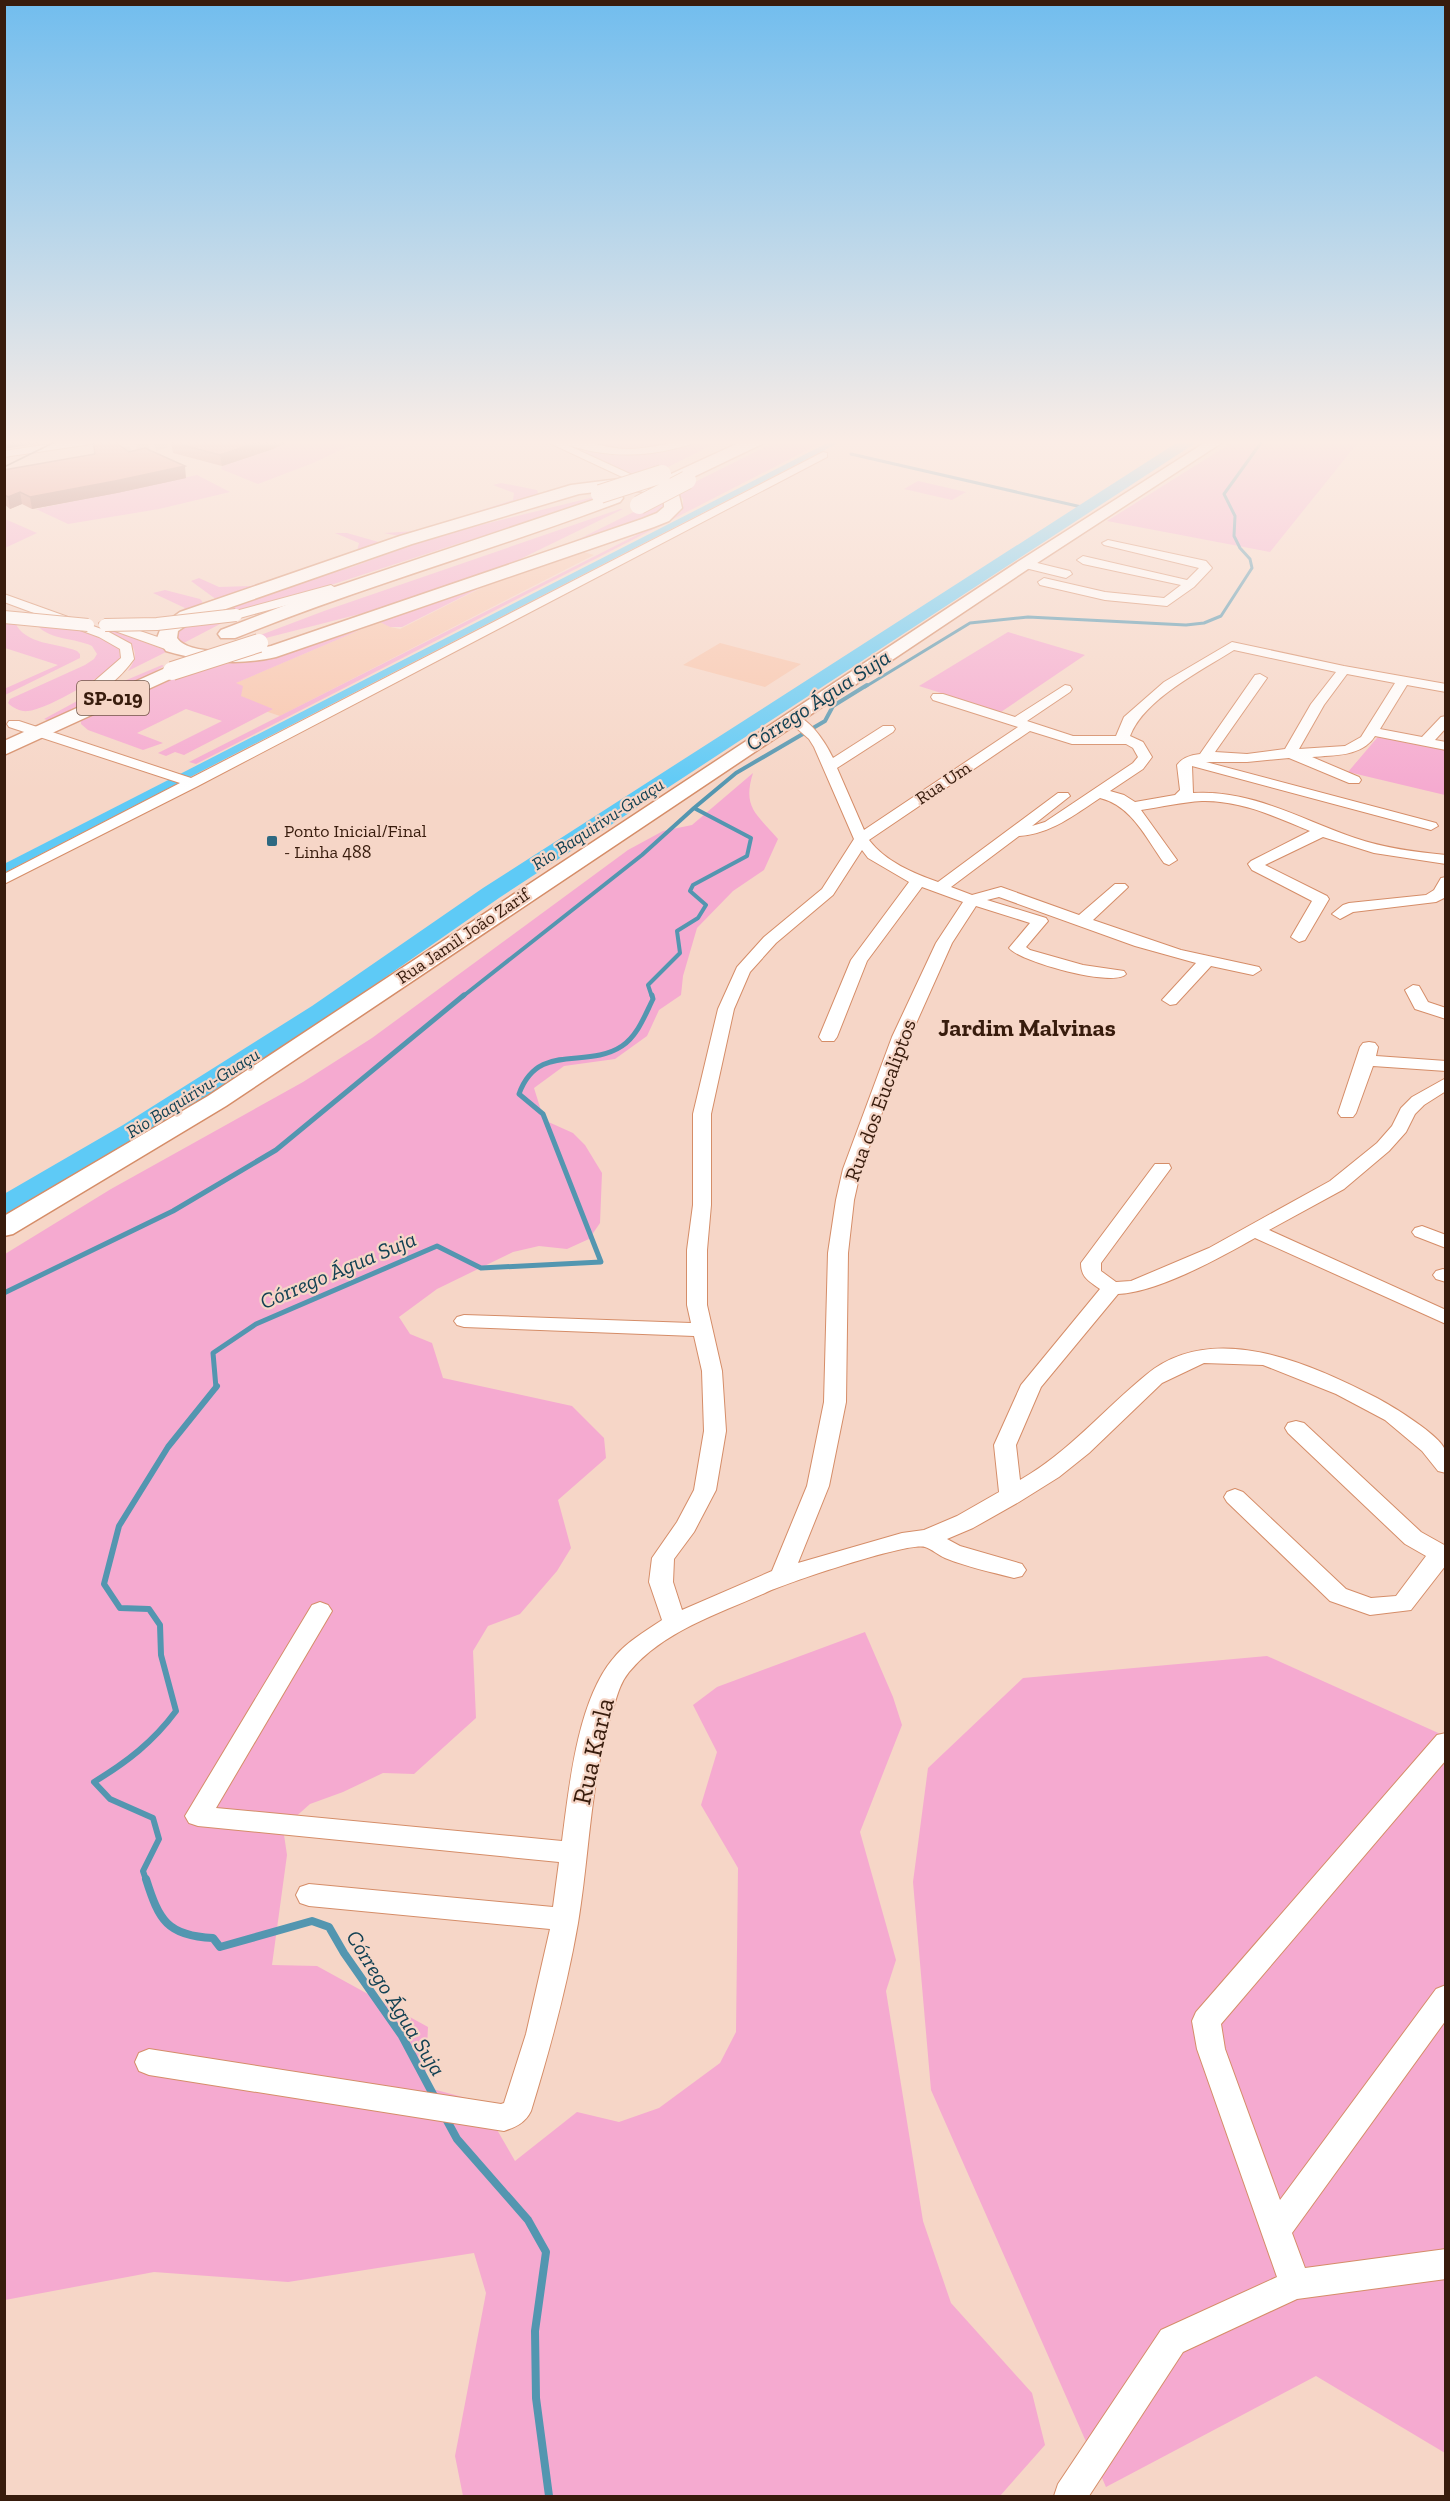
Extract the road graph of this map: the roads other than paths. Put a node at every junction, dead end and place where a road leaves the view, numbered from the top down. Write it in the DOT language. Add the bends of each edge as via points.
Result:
graph roads {
  1 [pos="358,557"];
  2 [pos="429,557"];
  3 [pos="447,557"];
  4 [pos="463,557"];
  5 [pos="520,557"];
  6 [pos="552,557"];
  7 [pos="622,557"];
  8 [pos="1036,557"];
  9 [pos="1088,557"];
  10 [pos="1169,557"];
  11 [pos="1083,560"];
  12 [pos="1025,564"];
  13 [pos="1044,582"];
  14 [pos="1108,583"];
  15 [pos="1190,584"];
  16 [pos="470,586"];
  17 [pos="4,596"];
  18 [pos="1174,598"];
  19 [pos="4,609"];
  20 [pos="4,617"];
  21 [pos="88,625"];
  22 [pos="242,638"];
  23 [pos="173,647"];
  24 [pos="1344,670"];
  25 [pos="1260,678"];
  26 [pos="1403,680"];
  27 [pos="96,687"];
  28 [pos="1446,688"];
  29 [pos="1065,689"];
  30 [pos="938,697"];
  31 [pos="1446,720"];
  32 [pos="28,725"];
  33 [pos="1021,725"];
  34 [pos="803,727"];
  35 [pos="888,729"];
  36 [pos="1371,731"];
  37 [pos="1122,739"];
  38 [pos="1425,742"];
  39 [pos="1446,746"];
  40 [pos="4,749"];
  41 [pos="1288,754"];
  42 [pos="1204,758"];
  43 [pos="1188,761"];
  44 [pos="830,765"];
  45 [pos="188,776"];
  46 [pos="1354,780"];
  47 [pos="1099,793"];
  48 [pos="1063,796"];
  49 [pos="1179,800"];
  50 [pos="1132,807"];
  51 [pos="1431,826"];
  52 [pos="1323,831"];
  53 [pos="1015,832"];
  54 [pos="861,839"];
  55 [pos="1169,860"];
  56 [pos="1446,860"];
  57 [pos="4,880"];
  58 [pos="919,880"];
  59 [pos="1446,881"];
  60 [pos="1120,887"];
  61 [pos="940,888"];
  62 [pos="972,900"];
  63 [pos="1340,914"];
  64 [pos="1082,922"];
  65 [pos="1299,937"];
  66 [pos="1206,961"];
  67 [pos="1253,970"];
  68 [pos="1118,974"];
  69 [pos="1413,990"];
  70 [pos="1170,1000"];
  71 [pos="1446,1014"];
  72 [pos="828,1037"];
  73 [pos="1446,1066"];
  74 [pos="1446,1083"];
  75 [pos="1347,1113"];
  76 [pos="1162,1168"];
  77 [pos="4,1228"];
  78 [pos="1254,1230"];
  79 [pos="1422,1232"];
  80 [pos="1446,1242"];
  81 [pos="1112,1288"];
  82 [pos="1446,1318"];
  83 [pos="464,1321"];
  84 [pos="702,1330"];
  85 [pos="1296,1428"];
  86 [pos="1446,1466"];
  87 [pos="1011,1497"];
  88 [pos="1235,1497"];
  89 [pos="927,1538"];
  90 [pos="1442,1555"];
  91 [pos="1014,1570"];
  92 [pos="781,1576"];
  93 [pos="320,1611"];
  94 [pos="675,1623"];
  95 [pos="1446,1742"];
  96 [pos="574,1853"];
  97 [pos="309,1895"];
  98 [pos="565,1919"];
  99 [pos="1446,1997"];
  100 [pos="149,2062"];
  101 [pos="1276,2230"];
  102 [pos="1446,2264"];
  103 [pos="1295,2284"];
  104 [pos="1070,2496"];
  1 -- 23 [label="main road" via="187,616 169,629 167,638"];
  2 -- 21 [label="street, bridge" via="310,596 236,615 167,623"];
  3 -- 22 [label="main road, SP-019" via="297,607"];
  4 -- 22 [label="main road, SP-019"];
  5 -- 16 [label="main road"];
  6 -- 16 [label="main road"];
  7 -- 45 [label="street"];
  8 -- 12 [label="main road, Rua Jamil João Zarif"];
  9 -- 11 [label="street"];
  10 -- 15 [label="street" via="1206,568"];
  11 -- 12 [label="street" via="1069,574"];
  11 -- 15 [label="street"];
  12 -- 34 [label="main road, Rua Jamil João Zarif"];
  13 -- 18 [label="street" via="1115,598 1167,602"];
  14 -- 18 [label="street"];
  15 -- 18 [label="street"];
  16 -- 22 [label="main road"];
  16 -- 23 [label="main road" via="265,654 219,658"];
  17 -- 23 [label="street" via="114,626"];
  17 -- 27 [label="street" via="104,634 126,647 128,659"];
  19 -- 21 [label="street, bridge"];
  20 -- 21 [label="street, bridge"];
  22 -- 27 [label="main road, SP-019" via="152,664"];
  22 -- 32 [label="main road, SP-019, bridge" via="172,671"];
  24 -- 26 [label="street"];
  24 -- 37 [label="street" via="1266,652 1226,648 1169,685 1129,720"];
  24 -- 41 [label="street"];
  25 -- 42 [label="street"];
  26 -- 28 [label="street"];
  26 -- 36 [label="street"];
  27 -- 32 [label="main road, SP-019"];
  29 -- 33 [label="street, Rua Um"];
  30 -- 33 [label="street"];
  31 -- 38 [label="street"];
  32 -- 40 [label="main road, SP-019"];
  32 -- 45 [label="street"];
  33 -- 37 [label="street" via="1072,740"];
  33 -- 54 [label="street, Rua Um"];
  34 -- 44 [label="street"];
  34 -- 77 [label="main road, Rua Jamil João Zarif" via="237,1088"];
  35 -- 44 [label="street"];
  36 -- 38 [label="street"];
  36 -- 41 [label="street" via="1365,740 1348,750"];
  37 -- 47 [label="street" via="1138,745 1144,757 1138,766"];
  38 -- 39 [label="street"];
  41 -- 42 [label="street"];
  41 -- 46 [label="street"];
  42 -- 43 [label="street"];
  43 -- 49 [label="street" via="1183,769 1187,791"];
  43 -- 51 [label="street"];
  44 -- 54 [label="street"];
  45 -- 57 [label="street"];
  47 -- 50 [label="street" via="1119,798"];
  47 -- 53 [label="street" via="1050,825"];
  48 -- 53 [label="street"];
  49 -- 50 [label="street"];
  49 -- 52 [label="street" via="1209,797 1242,802"];
  50 -- 55 [label="street"];
  52 -- 56 [label="street" via="1369,847"];
  52 -- 65 [label="street" via="1256,864 1321,899"];
  53 -- 61 [label="street"];
  54 -- 58 [label="street" via="873,855"];
  54 -- 84 [label="street" via="828,892 770,940 743,969 726,1009 702,1114 697,1305"];
  58 -- 61 [label="street"];
  58 -- 72 [label="street" via="858,960"];
  59 -- 63 [label="street" via="1441,893 1430,899 1349,908"];
  60 -- 64 [label="street"];
  61 -- 62 [label="street"];
  62 -- 64 [label="street" via="1001,891"];
  62 -- 68 [label="street" via="1040,921 1017,948 1024,953 1082,970"];
  62 -- 92 [label="street, Rua dos Eucaliptos" via="944,944 901,1037 852,1169 838,1253 835,1402 818,1486"];
  64 -- 66 [label="street"];
  66 -- 67 [label="street"];
  66 -- 70 [label="street"];
  69 -- 71 [label="street" via="1421,1005"];
  73 -- 75 [label="street" via="1407,1065 1367,1053"];
  74 -- 78 [label="street" via="1418,1101 1383,1147 1337,1185"];
  76 -- 81 [label="street" via="1091,1263 1091,1273"];
  78 -- 81 [label="street" via="1216,1252 1134,1287"];
  78 -- 82 [label="street"];
  79 -- 80 [label="street"];
  81 -- 87 [label="street" via="1031,1385 1005,1445"];
  83 -- 84 [label="street"];
  84 -- 94 [label="street" via="712,1371 715,1431 705,1490 663,1558 661,1582"];
  85 -- 90 [label="street" via="1413,1539"];
  86 -- 87 [label="street, Rua Karla" via="1430,1446 1393,1415 1343,1389 1265,1358 1202,1356 1155,1378 1081,1449"];
  87 -- 89 [label="street, Rua Karla"];
  88 -- 90 [label="street" via="1338,1595 1370,1607 1403,1604"];
  89 -- 91 [label="street" via="952,1552"];
  89 -- 92 [label="street, Rua Karla" via="902,1541"];
  92 -- 94 [label="street, Rua Karla"];
  93 -- 96 [label="street" via="198,1816"];
  94 -- 96 [label="street, Rua Karla" via="642,1645 610,1681 584,1773"];
  95 -- 101 [label="street" via="1206,2021 1211,2049"];
  96 -- 98 [label="street, Rua Karla"];
  97 -- 98 [label="street"];
  98 -- 100 [label="street, Rua Karla" via="540,2034 516,2110 504,2118"];
  99 -- 101 [label="street"];
  101 -- 103 [label="street"];
  102 -- 103 [label="street"];
  103 -- 104 [label="street" via="1172,2341"];
}
